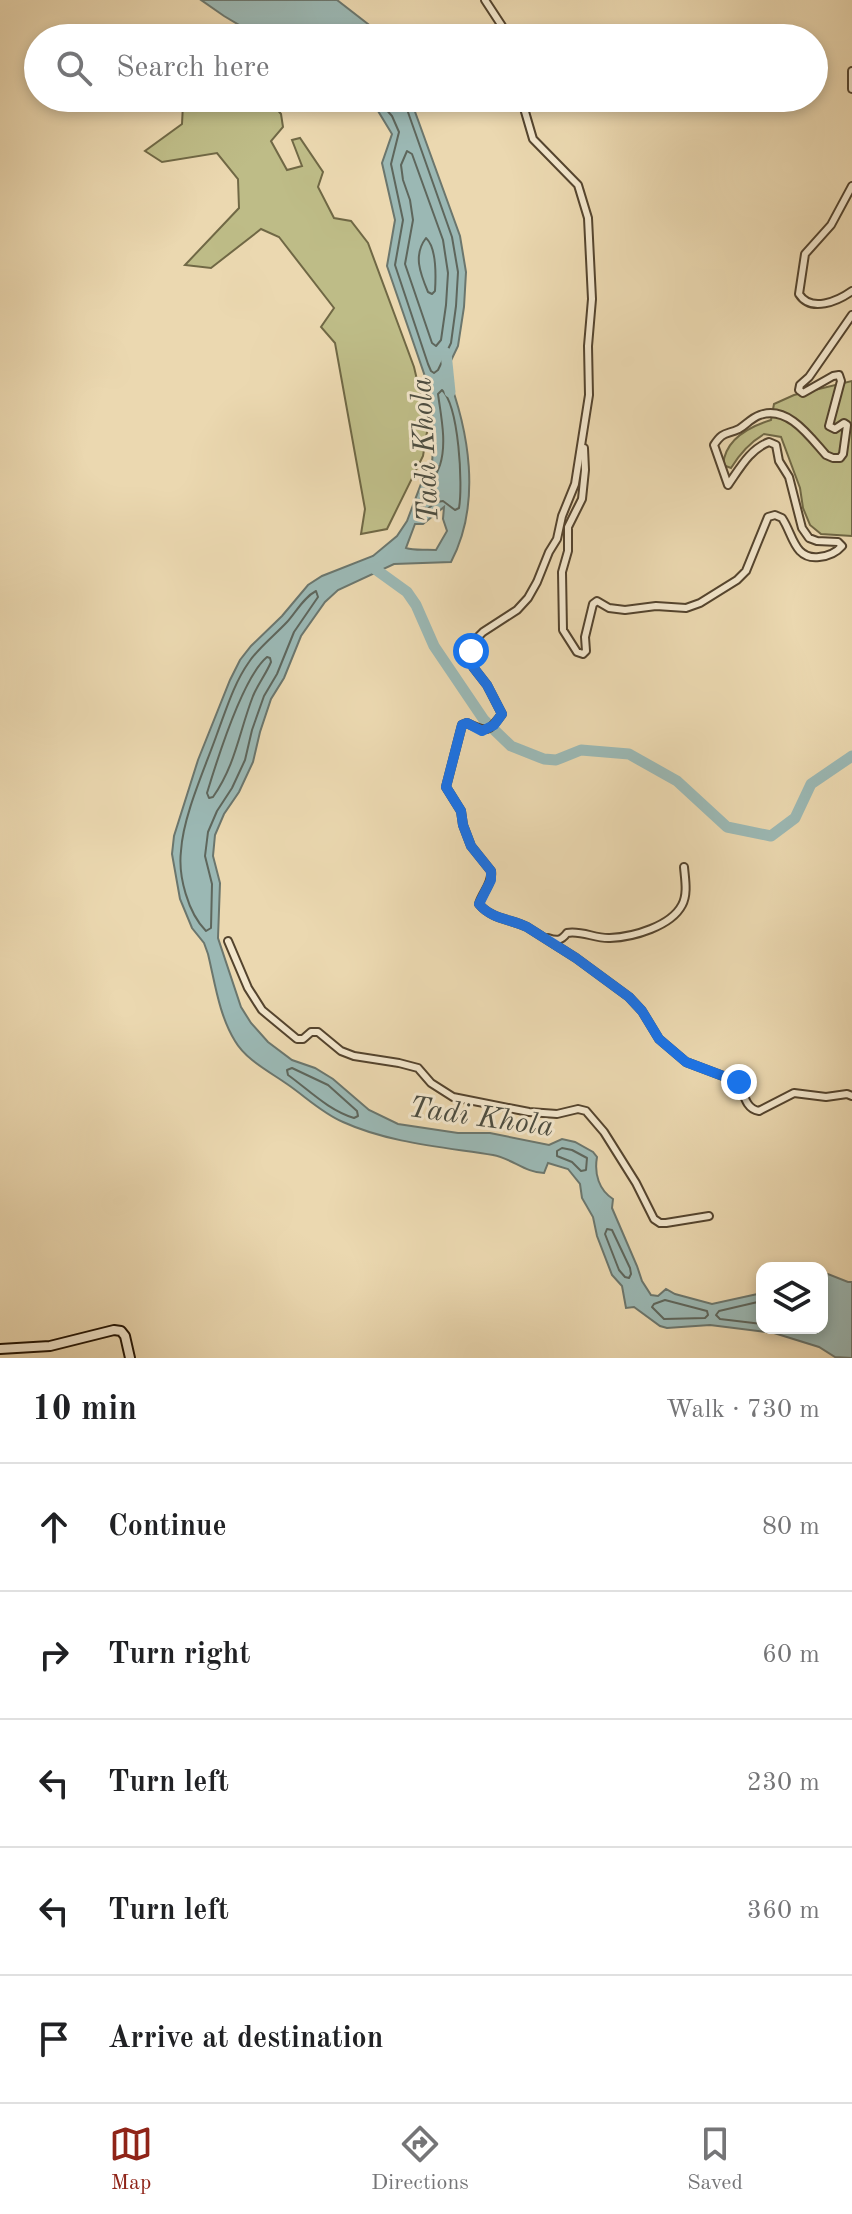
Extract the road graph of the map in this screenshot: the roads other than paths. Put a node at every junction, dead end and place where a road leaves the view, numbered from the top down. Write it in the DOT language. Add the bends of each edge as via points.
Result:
graph roads {
  1 [pos="485,0"];
  2 [pos="501,24"];
  3 [pos="852,71"];
  4 [pos="852,89"];
  5 [pos="525,112"];
  6 [pos="852,186"];
  7 [pos="852,291"];
  8 [pos="852,315"];
  9 [pos="582,441"];
  10 [pos="852,541"];
  11 [pos="842,546"];
  12 [pos="684,867"];
  13 [pos="535,933"];
  14 [pos="228,941"];
  15 [pos="852,1096"];
  16 [pos="709,1216"];
  17 [pos="0,1349"];
  18 [pos="130,1358"];
  1 -- 2 [label="street"];
  3 -- 4 [label="street"];
  5 -- 9 [label="street" via="533,139 578,185 588,218 592,299"];
  6 -- 7 [label="street" via="831,225 805,254 799,294 813,304 836,302"];
  8 -- 11 [label="street" via="799,390 803,393 839,375 829,426 847,425 840,458 826,455 794,421 777,414 747,421 719,436 714,445 728,485 759,446 776,445 802,528 809,538"];
  9 -- 11 [label="street" via="582,499 568,527 562,572 563,630 577,652 586,651 597,601 625,610 686,608 737,580 746,571 768,517 782,518 807,557 831,555"];
  9 -- 13 [label="street" via="575,484 537,582 517,610 474,641 473,667 502,714 482,731 462,725 446,787 461,811 471,846 491,871 479,904 482,909"];
  10 -- 11 [label="street"];
  12 -- 13 [label="street" via="683,904 666,924 610,938 574,932 556,941"];
  13 -- 15 [label="street" via="629,997 659,1039 686,1062 739,1082 753,1110 794,1093"];
  14 -- 16 [label="street" via="262,1010 297,1039 318,1032 354,1056 418,1068 453,1097 529,1112 586,1111 604,1132 654,1219 666,1223"];
  17 -- 18 [label="main road" via="50,1346 114,1330 125,1336"];
}
